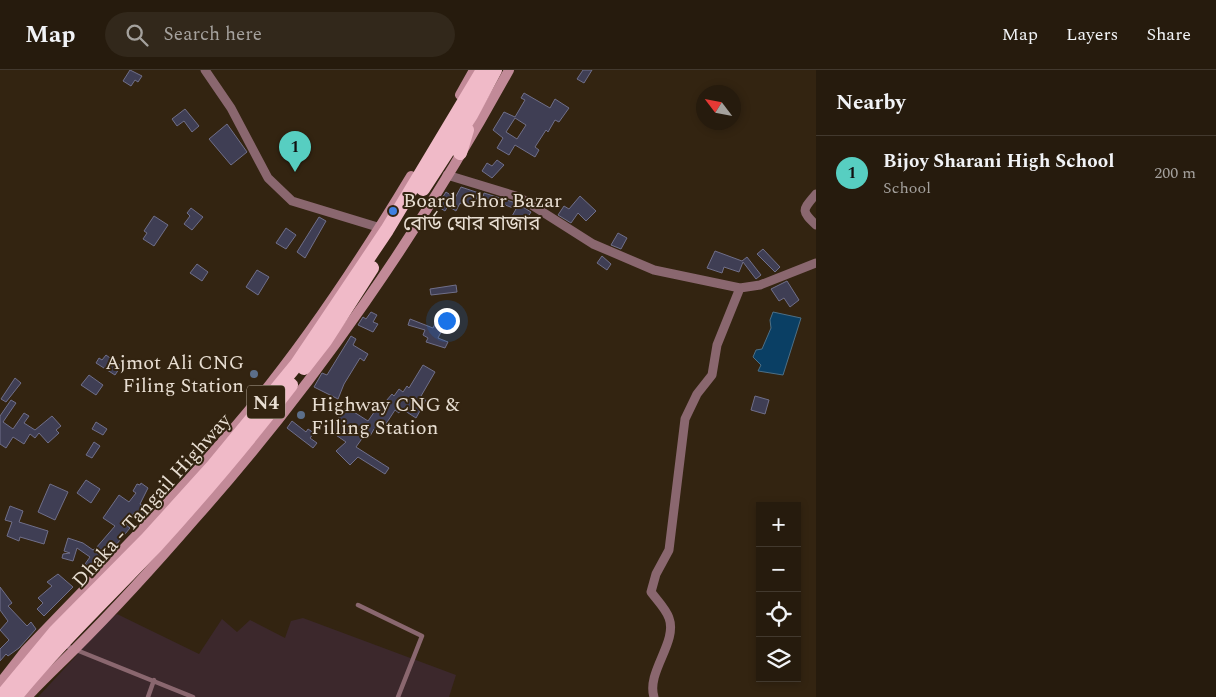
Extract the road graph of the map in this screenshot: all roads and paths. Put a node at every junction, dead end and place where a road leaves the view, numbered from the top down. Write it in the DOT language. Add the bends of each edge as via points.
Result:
graph roads {
  1 [pos="205,70"];
  2 [pos="474,70"];
  3 [pos="482,70"];
  4 [pos="495,70"];
  5 [pos="509,70"];
  6 [pos="471,115"];
  7 [pos="460,153"];
  8 [pos="447,175"];
  9 [pos="816,194"];
  10 [pos="816,225"];
  11 [pos="384,228"];
  12 [pos="816,263"];
  13 [pos="740,288"];
  14 [pos="329,344"];
  15 [pos="210,463"];
  16 [pos="358,605"];
  17 [pos="69,647"];
  18 [pos="154,680"];
  19 [pos="0,683"];
  20 [pos="1,697"];
  21 [pos="15,697"];
  22 [pos="27,697"];
  23 [pos="148,697"];
  24 [pos="193,697"];
  25 [pos="398,697"];
  26 [pos="654,697"];
  1 -- 11 [label="street" via="231,108 268,178 292,201"];
  2 -- 11 [label="main road"];
  3 -- 11 [label="highway, Dhaka - Tangail Highway / N4"];
  4 -- 6 [label="highway, Dhaka - Tangail Highway / N4"];
  5 -- 7 [label="main road"];
  6 -- 7 [label="highway"];
  6 -- 14 [label="highway, Dhaka - Tangail Highway / N4"];
  7 -- 8 [label="main road"];
  8 -- 13 [label="street" via="519,197 594,244 654,270"];
  8 -- 14 [label="main road" via="377,285"];
  9 -- 10 [label="street" via="804,208 805,215"];
  11 -- 15 [label="highway, Dhaka - Tangail Highway / N4" via="293,362"];
  12 -- 13 [label="street" via="760,285"];
  13 -- 26 [label="street" via="717,345 712,374 697,394 685,419 669,550 651,592 669,618 670,630 651,688"];
  14 -- 17 [label="highway, Dhaka - Tangail Highway / N4" via="240,460 157,544"];
  15 -- 19 [label="main road" via="25,651"];
  15 -- 20 [label="highway, Dhaka - Tangail Highway / N4" via="147,539 54,632"];
  16 -- 25 [label="lane" via="422,636"];
  17 -- 18 [label="lane"];
  17 -- 21 [label="highway, Dhaka - Tangail Highway / N4"];
  17 -- 22 [label="main road"];
  18 -- 23 [label="lane"];
  18 -- 24 [label="lane"];
}
